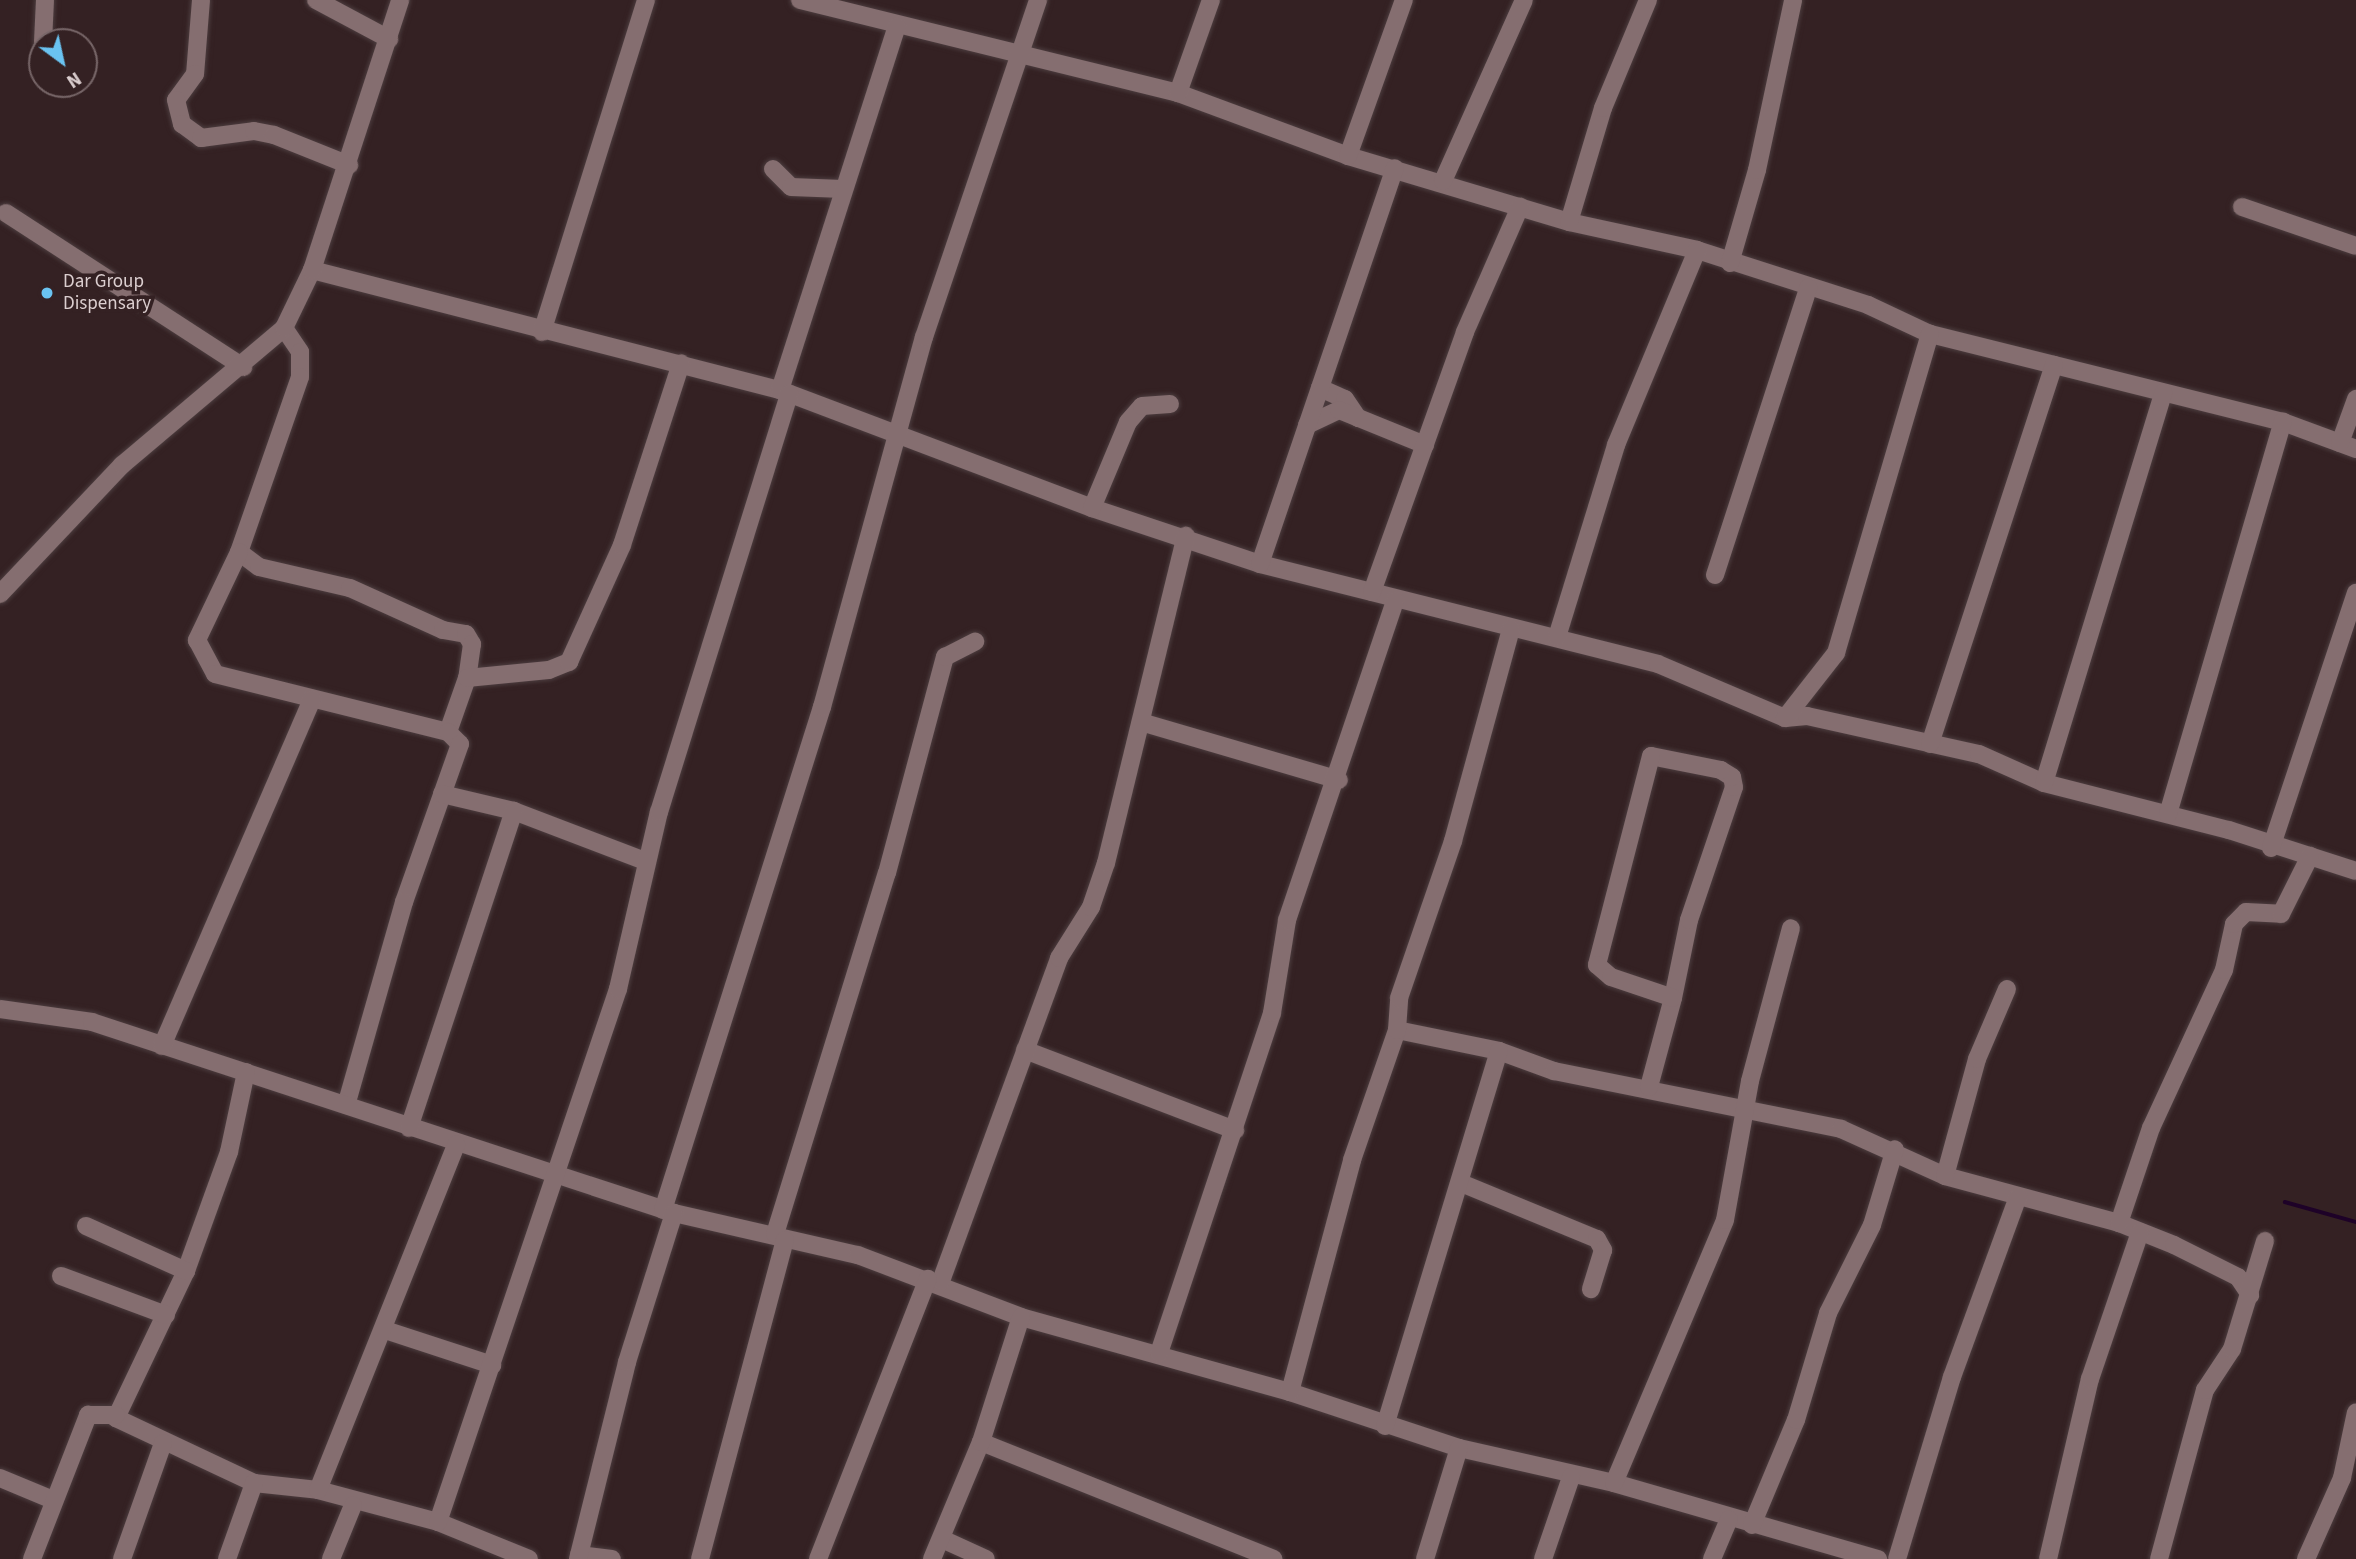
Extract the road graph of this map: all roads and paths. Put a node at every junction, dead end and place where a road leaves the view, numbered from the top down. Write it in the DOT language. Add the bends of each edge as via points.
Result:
graph roads {
  1 [pos="45,0"];
  2 [pos="201,0"];
  3 [pos="316,0"];
  4 [pos="400,0"];
  5 [pos="646,0"];
  6 [pos="800,0"];
  7 [pos="1038,0"];
  8 [pos="1211,0"];
  9 [pos="1404,0"];
  10 [pos="1524,0"];
  11 [pos="1647,0"];
  12 [pos="1793,0"];
  13 [pos="897,26"];
  14 [pos="41,28"];
  15 [pos="389,39"];
  16 [pos="1018,54"];
  17 [pos="1178,93"];
  18 [pos="1348,156"];
  19 [pos="349,165"];
  20 [pos="1395,168"];
  21 [pos="773,169"];
  22 [pos="1443,181"];
  23 [pos="843,189"];
  24 [pos="1520,207"];
  25 [pos="2242,207"];
  26 [pos="6,213"];
  27 [pos="1569,222"];
  28 [pos="2356,246"];
  29 [pos="1697,250"];
  30 [pos="1730,263"];
  31 [pos="312,270"];
  32 [pos="1808,288"];
  33 [pos="284,328"];
  34 [pos="542,332"];
  35 [pos="1930,334"];
  36 [pos="681,363"];
  37 [pos="2053,365"];
  38 [pos="243,367"];
  39 [pos="1320,388"];
  40 [pos="784,392"];
  41 [pos="2163,393"];
  42 [pos="2356,399"];
  43 [pos="1170,404"];
  44 [pos="1357,418"];
  45 [pos="2283,422"];
  46 [pos="1307,425"];
  47 [pos="901,435"];
  48 [pos="1425,445"];
  49 [pos="2348,446"];
  50 [pos="1091,508"];
  51 [pos="1186,536"];
  52 [pos="239,552"];
  53 [pos="1260,564"];
  54 [pos="1715,575"];
  55 [pos="1371,592"];
  56 [pos="2356,593"];
  57 [pos="0,594"];
  58 [pos="1395,601"];
  59 [pos="1511,629"];
  60 [pos="1557,637"];
  61 [pos="975,642"];
  62 [pos="467,678"];
  63 [pos="312,699"];
  64 [pos="1785,718"];
  65 [pos="1144,723"];
  66 [pos="448,732"];
  67 [pos="1930,744"];
  68 [pos="1339,780"];
  69 [pos="2044,783"];
  70 [pos="442,794"];
  71 [pos="514,811"];
  72 [pos="2168,814"];
  73 [pos="2271,848"];
  74 [pos="2311,856"];
  75 [pos="645,861"];
  76 [pos="2356,871"];
  77 [pos="1791,928"];
  78 [pos="2007,989"];
  79 [pos="1673,998"];
  80 [pos="0,1009"];
  81 [pos="1397,1030"];
  82 [pos="162,1046"];
  83 [pos="1025,1050"];
  84 [pos="1499,1051"];
  85 [pos="246,1072"];
  86 [pos="1648,1087"];
  87 [pos="346,1105"];
  88 [pos="1744,1109"];
  89 [pos="409,1128"];
  90 [pos="1235,1130"];
  91 [pos="456,1146"];
  92 [pos="1895,1149"];
  93 [pos="556,1172"];
  94 [pos="1945,1176"];
  95 [pos="1461,1184"];
  96 [pos="2018,1198"];
  97 [pos="668,1211"];
  98 [pos="2119,1223"];
  99 [pos="86,1226"];
  100 [pos="2140,1232"];
  101 [pos="780,1237"];
  102 [pos="2265,1241"];
  103 [pos="186,1271"];
  104 [pos="61,1276"];
  105 [pos="934,1280"];
  106 [pos="1591,1289"];
  107 [pos="2250,1295"];
  108 [pos="166,1315"];
  109 [pos="1021,1317"];
  110 [pos="385,1330"];
  111 [pos="1159,1353"];
  112 [pos="492,1365"];
  113 [pos="1290,1392"];
  114 [pos="2356,1412"];
  115 [pos="116,1415"];
  116 [pos="1385,1426"];
  117 [pos="981,1442"];
  118 [pos="163,1443"];
  119 [pos="1459,1448"];
  120 [pos="1571,1477"];
  121 [pos="0,1478"];
  122 [pos="254,1483"];
  123 [pos="1614,1483"];
  124 [pos="318,1490"];
  125 [pos="53,1500"];
  126 [pos="354,1505"];
  127 [pos="1729,1519"];
  128 [pos="438,1522"];
  129 [pos="1752,1525"];
  130 [pos="942,1539"];
  131 [pos="579,1557"];
  132 [pos="32,1559"];
  133 [pos="122,1559"];
  134 [pos="227,1559"];
  135 [pos="331,1559"];
  136 [pos="529,1559"];
  137 [pos="612,1559"];
  138 [pos="700,1559"];
  139 [pos="818,1559"];
  140 [pos="932,1559"];
  141 [pos="986,1559"];
  142 [pos="1273,1559"];
  143 [pos="1425,1559"];
  144 [pos="1543,1559"];
  145 [pos="1712,1559"];
  146 [pos="1878,1559"];
  147 [pos="1897,1559"];
  148 [pos="2049,1559"];
  149 [pos="2159,1559"];
  150 [pos="2306,1559"];
  1 -- 14 [label="street"];
  2 -- 19 [label="street" via="195,74 176,100 182,124 201,138 254,131 274,135"];
  3 -- 15 [label="street"];
  4 -- 15 [label="street"];
  5 -- 34 [label="street"];
  6 -- 13 [label="street"];
  7 -- 16 [label="street"];
  8 -- 17 [label="street"];
  9 -- 18 [label="street"];
  10 -- 22 [label="street"];
  11 -- 27 [label="street" via="1603,108"];
  12 -- 30 [label="street" via="1757,170"];
  13 -- 16 [label="street"];
  13 -- 23 [label="street"];
  15 -- 19 [label="street"];
  16 -- 17 [label="street"];
  16 -- 47 [label="street" via="924,337"];
  17 -- 18 [label="street"];
  18 -- 20 [label="street"];
  19 -- 31 [label="street"];
  20 -- 22 [label="street"];
  20 -- 39 [label="street"];
  21 -- 23 [label="street" via="791,187"];
  22 -- 24 [label="street"];
  23 -- 40 [label="street"];
  24 -- 27 [label="street"];
  24 -- 48 [label="street" via="1465,332"];
  25 -- 28 [label="street"];
  26 -- 38 [label="street"];
  27 -- 29 [label="street"];
  29 -- 30 [label="street"];
  29 -- 60 [label="street" via="1616,445"];
  30 -- 32 [label="street"];
  31 -- 33 [label="street"];
  31 -- 34 [label="street"];
  32 -- 35 [label="street"];
  32 -- 54 [label="street"];
  33 -- 38 [label="street"];
  33 -- 52 [label="street" via="300,352 300,377"];
  34 -- 36 [label="street"];
  35 -- 37 [label="street"];
  35 -- 64 [label="street" via="1836,653"];
  36 -- 40 [label="street"];
  36 -- 62 [label="street" via="622,545 569,662 549,670"];
  37 -- 41 [label="street"];
  37 -- 67 [label="street"];
  38 -- 57 [label="street" via="122,465"];
  39 -- 44 [label="street" via="1345,399"];
  39 -- 46 [label="street"];
  40 -- 47 [label="street"];
  40 -- 75 [label="street"];
  41 -- 45 [label="street"];
  41 -- 69 [label="street"];
  42 -- 49 [label="street"];
  43 -- 50 [label="street" via="1142,406 1128,422"];
  44 -- 46 [label="street" via="1335,410"];
  44 -- 48 [label="street"];
  45 -- 49 [label="street"];
  45 -- 72 [label="street"];
  46 -- 53 [label="street"];
  47 -- 50 [label="street"];
  47 -- 97 [label="street"];
  48 -- 55 [label="street"];
  50 -- 51 [label="street"];
  51 -- 53 [label="street"];
  51 -- 65 [label="street"];
  52 -- 62 [label="street" via="260,567 360,591 443,630 466,634 472,644"];
  52 -- 63 [label="street" via="197,645 223,679"];
  53 -- 55 [label="street"];
  55 -- 58 [label="street"];
  56 -- 73 [label="street"];
  58 -- 59 [label="street"];
  58 -- 68 [label="street"];
  59 -- 60 [label="street"];
  59 -- 81 [label="street" via="1449,854 1399,999"];
  60 -- 64 [label="street" via="1658,664"];
  61 -- 101 [label="street" via="944,657 887,873"];
  62 -- 66 [label="street"];
  63 -- 66 [label="street"];
  63 -- 82 [label="street"];
  64 -- 67 [label="street" via="1807,716"];
  65 -- 68 [label="street"];
  65 -- 83 [label="street" via="1091,907 1059,958"];
  66 -- 70 [label="street" via="460,744"];
  67 -- 69 [label="street" via="1979,754"];
  68 -- 90 [label="street" via="1287,920 1272,1013"];
  69 -- 72 [label="street"];
  70 -- 71 [label="street"];
  70 -- 87 [label="street"];
  71 -- 75 [label="street"];
  71 -- 89 [label="street"];
  72 -- 73 [label="street"];
  73 -- 74 [label="street"];
  74 -- 76 [label="street"];
  74 -- 98 [label="street" via="2281,914 2246,912 2234,924 2224,970 2151,1128"];
  75 -- 93 [label="street" via="618,989"];
  77 -- 88 [label="street"];
  78 -- 94 [label="street" via="1977,1059"];
  79 -- 79 [label="street" via="1611,977 1597,965 1651,757 1721,770 1734,787 1695,900"];
  79 -- 86 [label="street"];
  80 -- 82 [label="street" via="65,1015"];
  81 -- 84 [label="street"];
  81 -- 113 [label="street" via="1352,1160"];
  82 -- 85 [label="street"];
  83 -- 90 [label="street"];
  83 -- 105 [label="street"];
  84 -- 86 [label="street" via="1554,1071"];
  84 -- 95 [label="street"];
  85 -- 87 [label="street"];
  85 -- 103 [label="street" via="229,1152"];
  86 -- 88 [label="street"];
  87 -- 89 [label="street"];
  88 -- 92 [label="street" via="1841,1129"];
  88 -- 123 [label="street" via="1725,1220"];
  89 -- 91 [label="street"];
  90 -- 111 [label="street"];
  91 -- 93 [label="street"];
  91 -- 110 [label="street"];
  92 -- 94 [label="street"];
  92 -- 129 [label="street" via="1872,1225 1828,1313 1796,1420"];
  93 -- 97 [label="street"];
  93 -- 112 [label="street"];
  94 -- 96 [label="street"];
  95 -- 106 [label="street" via="1597,1239 1602,1250"];
  95 -- 116 [label="street"];
  96 -- 98 [label="street"];
  96 -- 147 [label="street" via="1952,1377"];
  97 -- 101 [label="street"];
  97 -- 131 [label="street"];
  98 -- 100 [label="street"];
  99 -- 103 [label="street"];
  100 -- 107 [label="street" via="2238,1277"];
  100 -- 148 [label="street" via="2090,1379"];
  101 -- 105 [label="street"];
  101 -- 138 [label="street"];
  102 -- 107 [label="street"];
  103 -- 108 [label="street"];
  104 -- 108 [label="street"];
  105 -- 109 [label="street"];
  105 -- 139 [label="street"];
  107 -- 149 [label="street" via="2232,1349 2205,1390"];
  108 -- 115 [label="street"];
  109 -- 111 [label="street"];
  109 -- 117 [label="street"];
  110 -- 112 [label="street"];
  110 -- 124 [label="street"];
  111 -- 113 [label="street"];
  112 -- 128 [label="street"];
  113 -- 116 [label="street"];
  114 -- 150 [label="street" via="2342,1478"];
  115 -- 118 [label="street" via="124,1426"];
  115 -- 125 [label="street" via="88,1415"];
  116 -- 119 [label="street"];
  117 -- 130 [label="street"];
  117 -- 142 [label="street"];
  118 -- 122 [label="street"];
  118 -- 133 [label="street"];
  119 -- 120 [label="street"];
  119 -- 143 [label="street"];
  120 -- 123 [label="street"];
  120 -- 144 [label="street"];
  121 -- 125 [label="street"];
  122 -- 124 [label="street"];
  122 -- 134 [label="street"];
  123 -- 127 [label="street"];
  124 -- 126 [label="street"];
  125 -- 132 [label="street"];
  126 -- 128 [label="street"];
  126 -- 135 [label="street"];
  127 -- 129 [label="street"];
  127 -- 145 [label="street"];
  128 -- 136 [label="street"];
  129 -- 146 [label="street"];
  130 -- 140 [label="street"];
  130 -- 141 [label="street"];
  131 -- 137 [label="street"];
}
